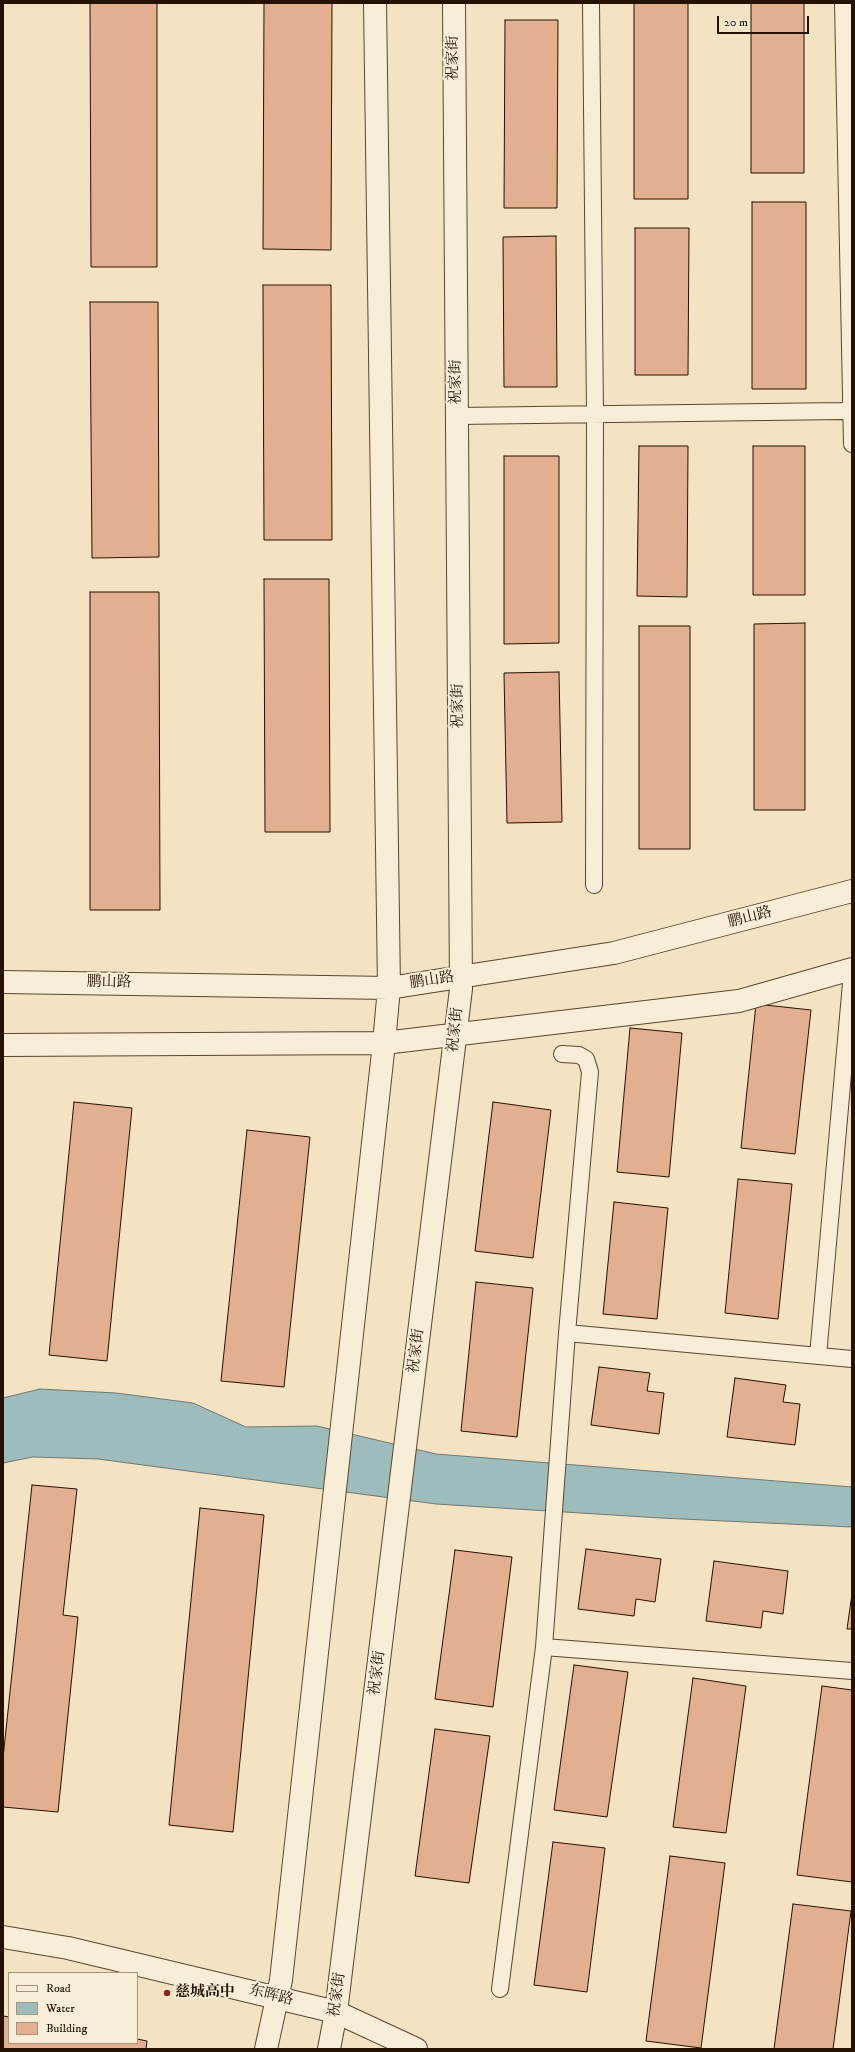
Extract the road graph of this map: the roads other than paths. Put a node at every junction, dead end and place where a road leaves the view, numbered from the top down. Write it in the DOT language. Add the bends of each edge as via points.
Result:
graph roads {
  1 [pos="375,3"];
  2 [pos="454,3"];
  3 [pos="591,3"];
  4 [pos="843,3"];
  5 [pos="852,408"];
  6 [pos="595,414"];
  7 [pos="457,416"];
  8 [pos="852,444"];
  9 [pos="594,885"];
  10 [pos="852,891"];
  11 [pos="852,969"];
  12 [pos="852,972"];
  13 [pos="461,977"];
  14 [pos="3,982"];
  15 [pos="389,988"];
  16 [pos="456,1033"];
  17 [pos="384,1043"];
  18 [pos="3,1045"];
  19 [pos="562,1054"];
  20 [pos="567,1333"];
  21 [pos="818,1356"];
  22 [pos="852,1359"];
  23 [pos="544,1647"];
  24 [pos="852,1671"];
  25 [pos="3,1937"];
  26 [pos="500,1989"];
  27 [pos="277,1998"];
  28 [pos="336,2012"];
  29 [pos="266,2049"];
  30 [pos="329,2049"];
  31 [pos="416,2049"];
  1 -- 15 [label="street"];
  2 -- 7 [label="street, 祝家街"];
  3 -- 6 [label="lane"];
  4 -- 5 [label="lane"];
  5 -- 6 [label="lane" via="843,411"];
  5 -- 8 [label="lane"];
  6 -- 7 [label="lane"];
  6 -- 9 [label="lane"];
  7 -- 13 [label="street, 祝家街"];
  10 -- 13 [label="street, 鹏山路" via="614,953"];
  11 -- 16 [label="street" via="739,1001"];
  12 -- 21 [label="lane"];
  13 -- 15 [label="street, 鹏山路"];
  13 -- 16 [label="street, 祝家街"];
  14 -- 15 [label="street, 鹏山路"];
  15 -- 17 [label="street"];
  16 -- 17 [label="street"];
  16 -- 28 [label="street, 祝家街"];
  17 -- 18 [label="street"];
  17 -- 27 [label="street"];
  19 -- 20 [label="lane" via="586,1058 590,1072"];
  20 -- 21 [label="lane"];
  20 -- 23 [label="lane"];
  21 -- 22 [label="lane"];
  23 -- 24 [label="lane"];
  23 -- 26 [label="lane"];
  25 -- 27 [label="street, 东晖路" via="68,1948"];
  27 -- 28 [label="street, 东晖路"];
  27 -- 29 [label="street"];
  28 -- 30 [label="street, 祝家街"];
  28 -- 31 [label="street, 东晖路"];
}
